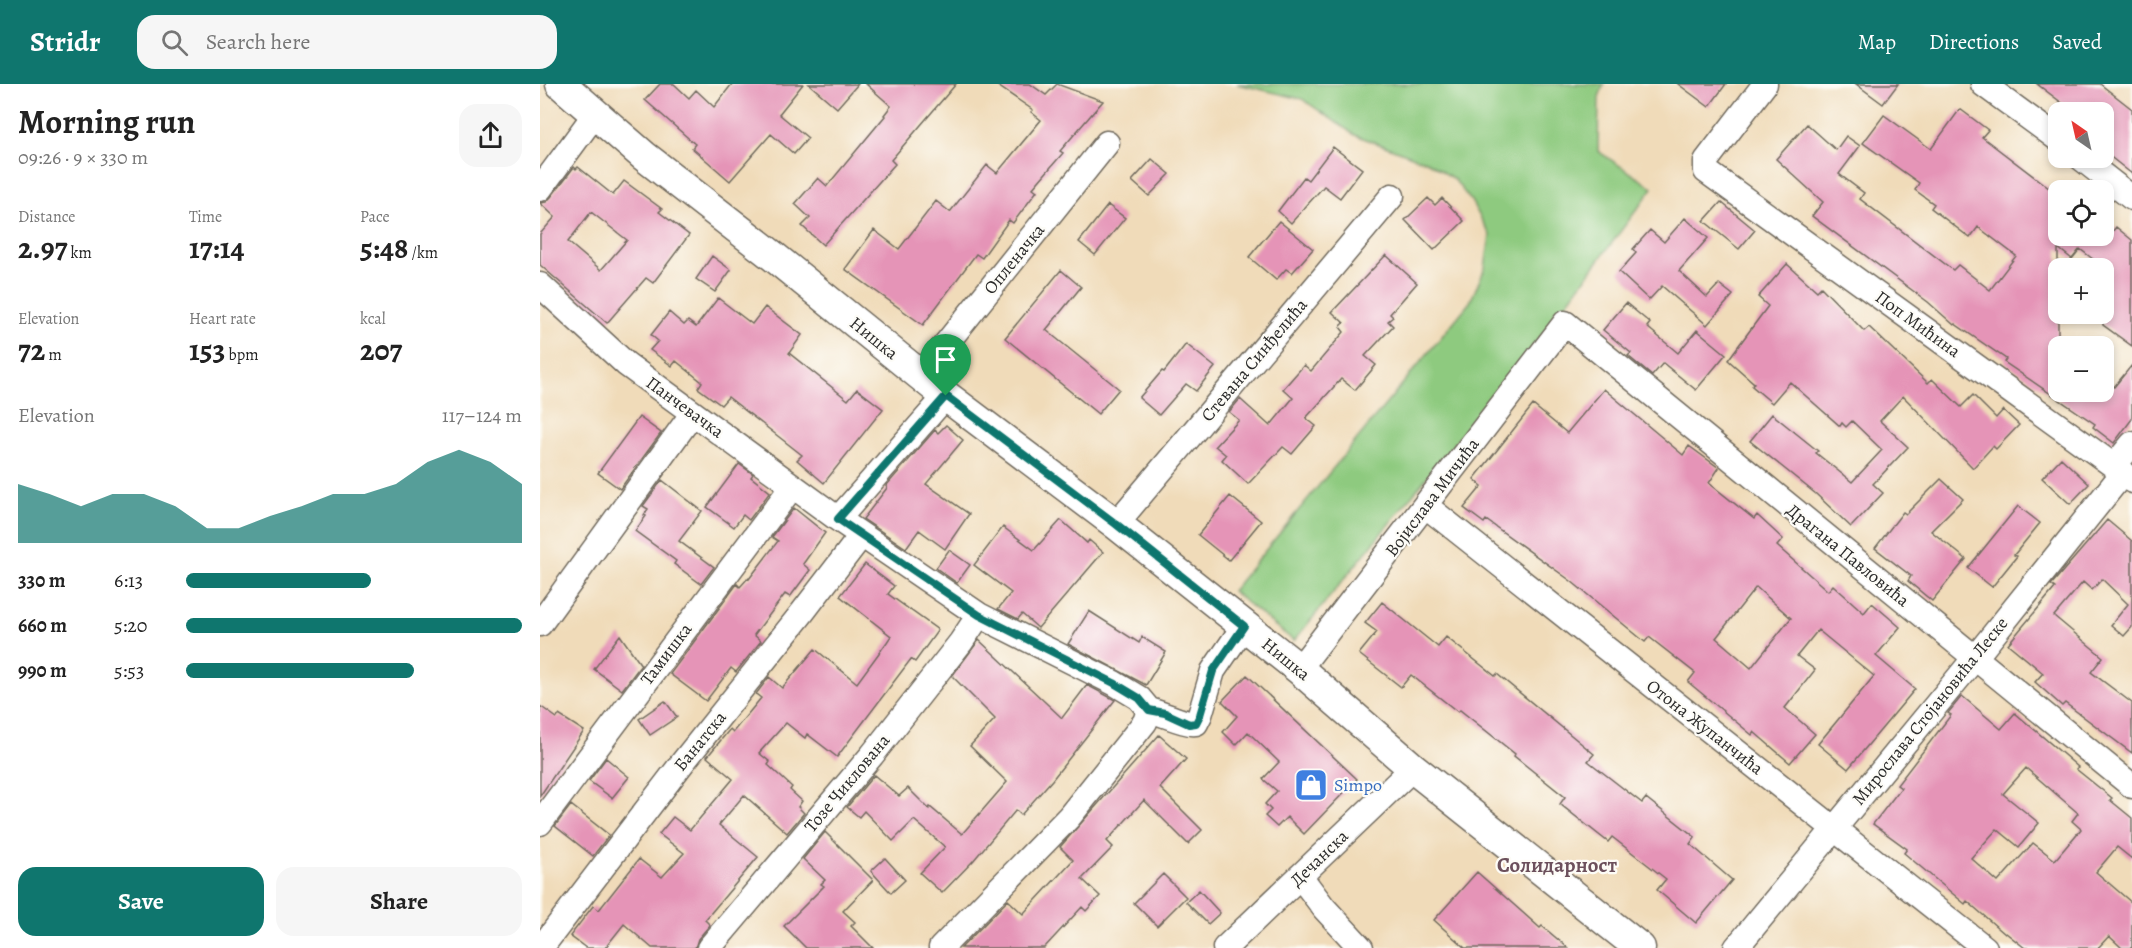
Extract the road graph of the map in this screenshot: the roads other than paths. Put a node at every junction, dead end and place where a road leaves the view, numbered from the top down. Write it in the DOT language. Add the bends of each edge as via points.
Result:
graph roads {
  1 [pos="561,84"];
  2 [pos="1765,84"];
  3 [pos="1983,84"];
  4 [pos="595,114"];
  5 [pos="2048,133"];
  6 [pos="1107,143"];
  7 [pos="2094,168"];
  8 [pos="540,189"];
  9 [pos="1392,196"];
  10 [pos="2132,198"];
  11 [pos="540,285"];
  12 [pos="1565,323"];
  13 [pos="921,375"];
  14 [pos="946,396"];
  15 [pos="693,413"];
  16 [pos="2132,444"];
  17 [pos="2123,473"];
  18 [pos="792,487"];
  19 [pos="1425,506"];
  20 [pos="838,519"];
  21 [pos="1116,524"];
  22 [pos="861,536"];
  23 [pos="979,615"];
  24 [pos="540,624"];
  25 [pos="1244,626"];
  26 [pos="1974,659"];
  27 [pos="1299,669"];
  28 [pos="1149,710"];
  29 [pos="1413,768"];
  30 [pos="2132,786"];
  31 [pos="540,823"];
  32 [pos="1833,828"];
  33 [pos="1300,876"];
  34 [pos="541,948"];
  35 [pos="709,948"];
  36 [pos="941,948"];
  37 [pos="1225,948"];
  38 [pos="1361,948"];
  39 [pos="1640,948"];
  40 [pos="1736,948"];
  41 [pos="1985,948"];
  1 -- 4 [label="main road, Нишка"];
  2 -- 17 [label="street, Поп Мићина" via="1706,161 1706,171"];
  3 -- 5 [label="street"];
  4 -- 8 [label="street"];
  4 -- 13 [label="main road, Нишка"];
  6 -- 13 [label="street, Опленачка"];
  7 -- 10 [label="street"];
  9 -- 21 [label="street, Стевана Синђелића"];
  11 -- 15 [label="street, Панчевачка" via="626,364"];
  12 -- 19 [label="street, Војислава Мичића"];
  12 -- 26 [label="street, Драгана Павловића"];
  13 -- 14 [label="main road, Нишка"];
  14 -- 20 [label="street"];
  14 -- 21 [label="main road, Нишка"];
  15 -- 18 [label="street, Панчевачка"];
  15 -- 24 [label="street"];
  16 -- 17 [label="street, Мирослава Стојановића Леске"];
  17 -- 26 [label="street, Мирослава Стојановића Леске"];
  18 -- 20 [label="street, Панчевачка"];
  18 -- 31 [label="street, Тамишка"];
  19 -- 27 [label="street, Војислава Мичића"];
  19 -- 32 [label="street, Отона Жупанчића"];
  20 -- 22 [label="street, Панчевачка"];
  21 -- 25 [label="main road, Нишка"];
  22 -- 23 [label="street, Панчевачка"];
  22 -- 34 [label="street, Банатска"];
  23 -- 28 [label="street, Панчевачка" via="1114,683 1139,698"];
  23 -- 35 [label="street, Тозе Чиклована" via="872,755"];
  25 -- 27 [label="main road, Нишка"];
  25 -- 28 [label="street" via="1213,671 1196,723"];
  26 -- 30 [label="street, Драгана Павловића"];
  26 -- 32 [label="street, Мирослава Стојановића Леске"];
  27 -- 29 [label="main road, Нишка"];
  28 -- 36 [label="street" via="1145,722 1069,817"];
  29 -- 33 [label="street, Дечанска"];
  29 -- 39 [label="main road, Нишка"];
  32 -- 40 [label="street, Мирослава Стојановића Леске"];
  32 -- 41 [label="street, Отона Жупанчића"];
  33 -- 37 [label="street, Дечанска"];
  33 -- 38 [label="street"];
}
